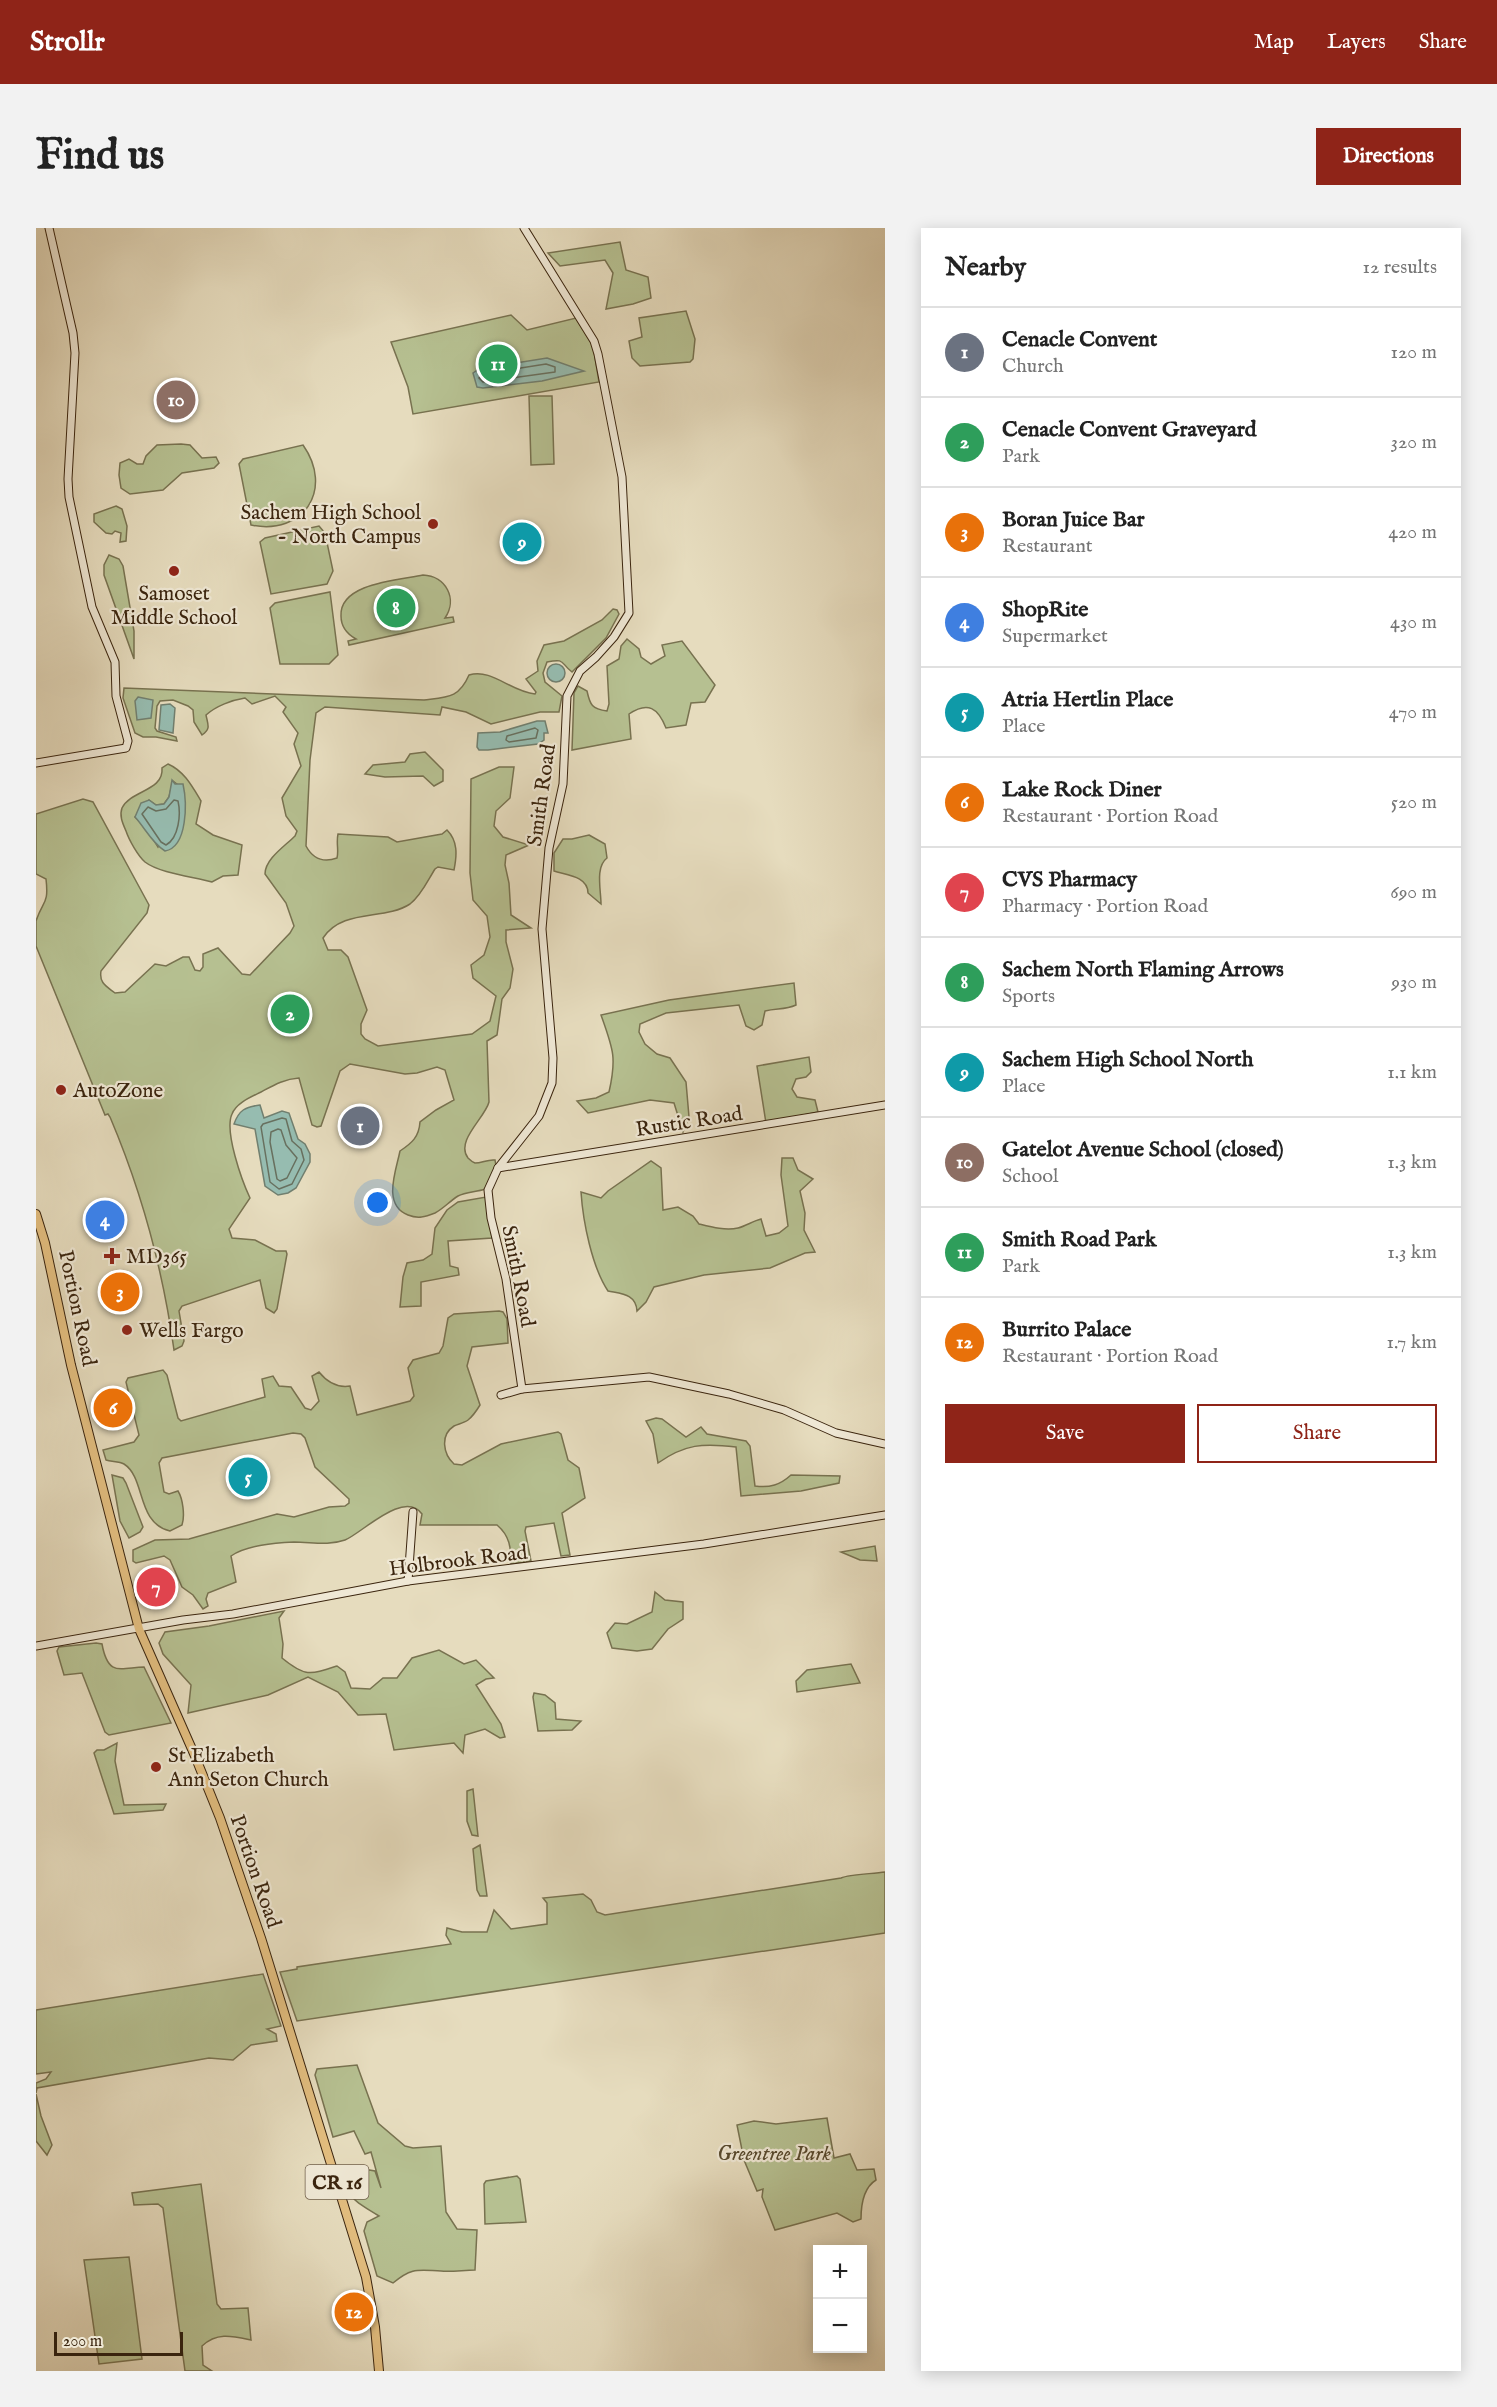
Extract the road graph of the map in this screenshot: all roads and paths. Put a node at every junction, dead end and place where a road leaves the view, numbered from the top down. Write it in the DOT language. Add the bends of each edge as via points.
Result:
graph roads {
  1 [pos="49,228"];
  2 [pos="524,228"];
  3 [pos="36,763"];
  4 [pos="885,1105"];
  5 [pos="498,1168"];
  6 [pos="36,1214"];
  7 [pos="522,1389"];
  8 [pos="501,1395"];
  9 [pos="885,1444"];
  10 [pos="413,1512"];
  11 [pos="885,1515"];
  12 [pos="408,1581"];
  13 [pos="140,1629"];
  14 [pos="36,1646"];
  15 [pos="379,2371"];
  1 -- 3 [label="street" via="74,333 69,497 92,607 115,662 116,696 128,741 126,748"];
  2 -- 5 [label="street, Smith Road" via="594,341 598,354 622,477 628,613 614,636 580,671 567,696 563,784 549,848 542,929 552,1083 539,1116"];
  4 -- 5 [label="street, Rustic Road"];
  5 -- 7 [label="street, Smith Road" via="488,1190 491,1218 506,1279"];
  6 -- 13 [label="main road, Portion Road / CR 16"];
  7 -- 8 [label="street"];
  7 -- 9 [label="street" via="649,1377 729,1394 784,1410 836,1433"];
  10 -- 12 [label="street"];
  11 -- 12 [label="street, Holbrook Road" via="711,1543"];
  12 -- 13 [label="street, Holbrook Road"];
  13 -- 14 [label="street, Holbrook Road"];
  13 -- 15 [label="main road, Portion Road / CR 16" via="211,1796 261,1938 366,2277"];
}
